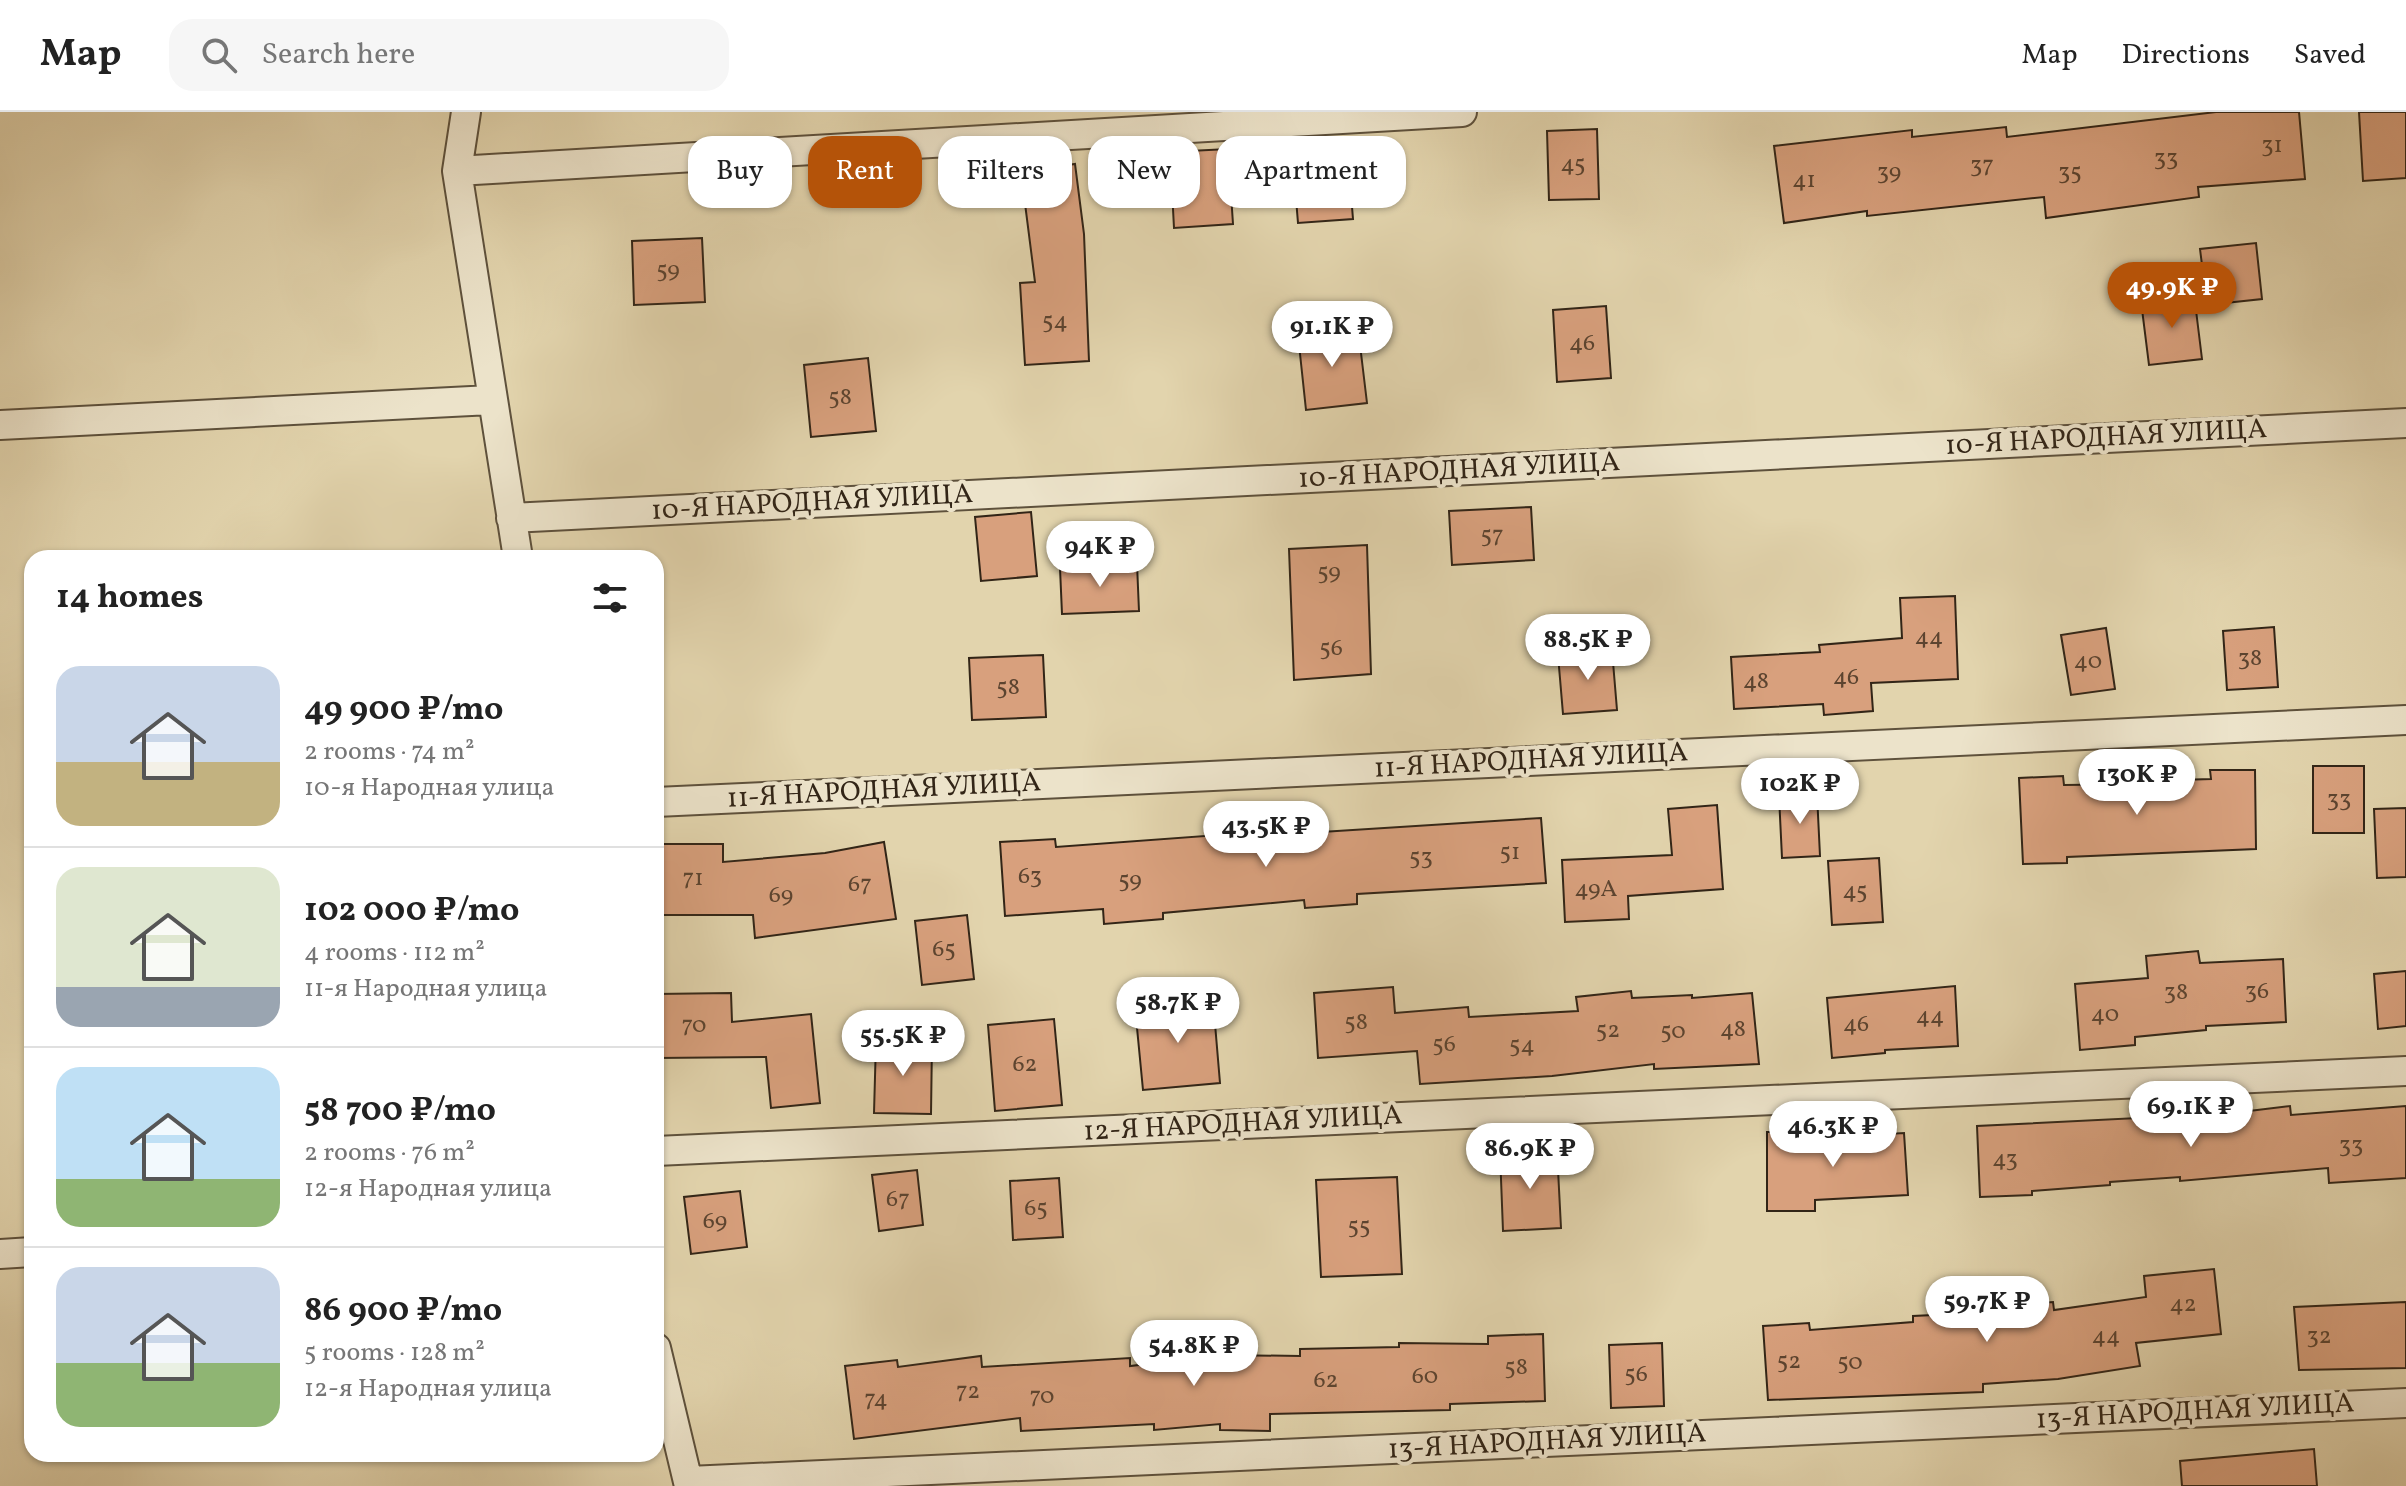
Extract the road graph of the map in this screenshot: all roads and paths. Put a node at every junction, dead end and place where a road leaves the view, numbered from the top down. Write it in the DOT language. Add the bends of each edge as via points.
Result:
graph roads {
  1 [pos="466,112"];
  2 [pos="1462,112"];
  3 [pos="457,171"];
  4 [pos="491,400"];
  5 [pos="2406,423"];
  6 [pos="0,425"];
  7 [pos="511,518"];
  8 [pos="517,550"];
  9 [pos="2406,720"];
  10 [pos="664,802"];
  11 [pos="2406,1071"];
  12 [pos="664,1151"];
  13 [pos="24,1252"];
  14 [pos="0,1254"];
  15 [pos="664,1381"];
  16 [pos="2406,1403"];
  17 [pos="689,1483"];
  1 -- 3 [label="street"];
  2 -- 3 [label="street"];
  3 -- 4 [label="street"];
  4 -- 6 [label="street"];
  4 -- 7 [label="street"];
  5 -- 7 [label="street, 10-Я НАРОДНАЯ УЛИЦА"];
  7 -- 8 [label="street"];
  9 -- 10 [label="street, 11-Я НАРОДНАЯ УЛИЦА"];
  11 -- 12 [label="street, 12-Я НАРОДНАЯ УЛИЦА"];
  13 -- 14 [label="street"];
  15 -- 17 [label="street"];
  16 -- 17 [label="street, 13-Я НАРОДНАЯ УЛИЦА"];
}
